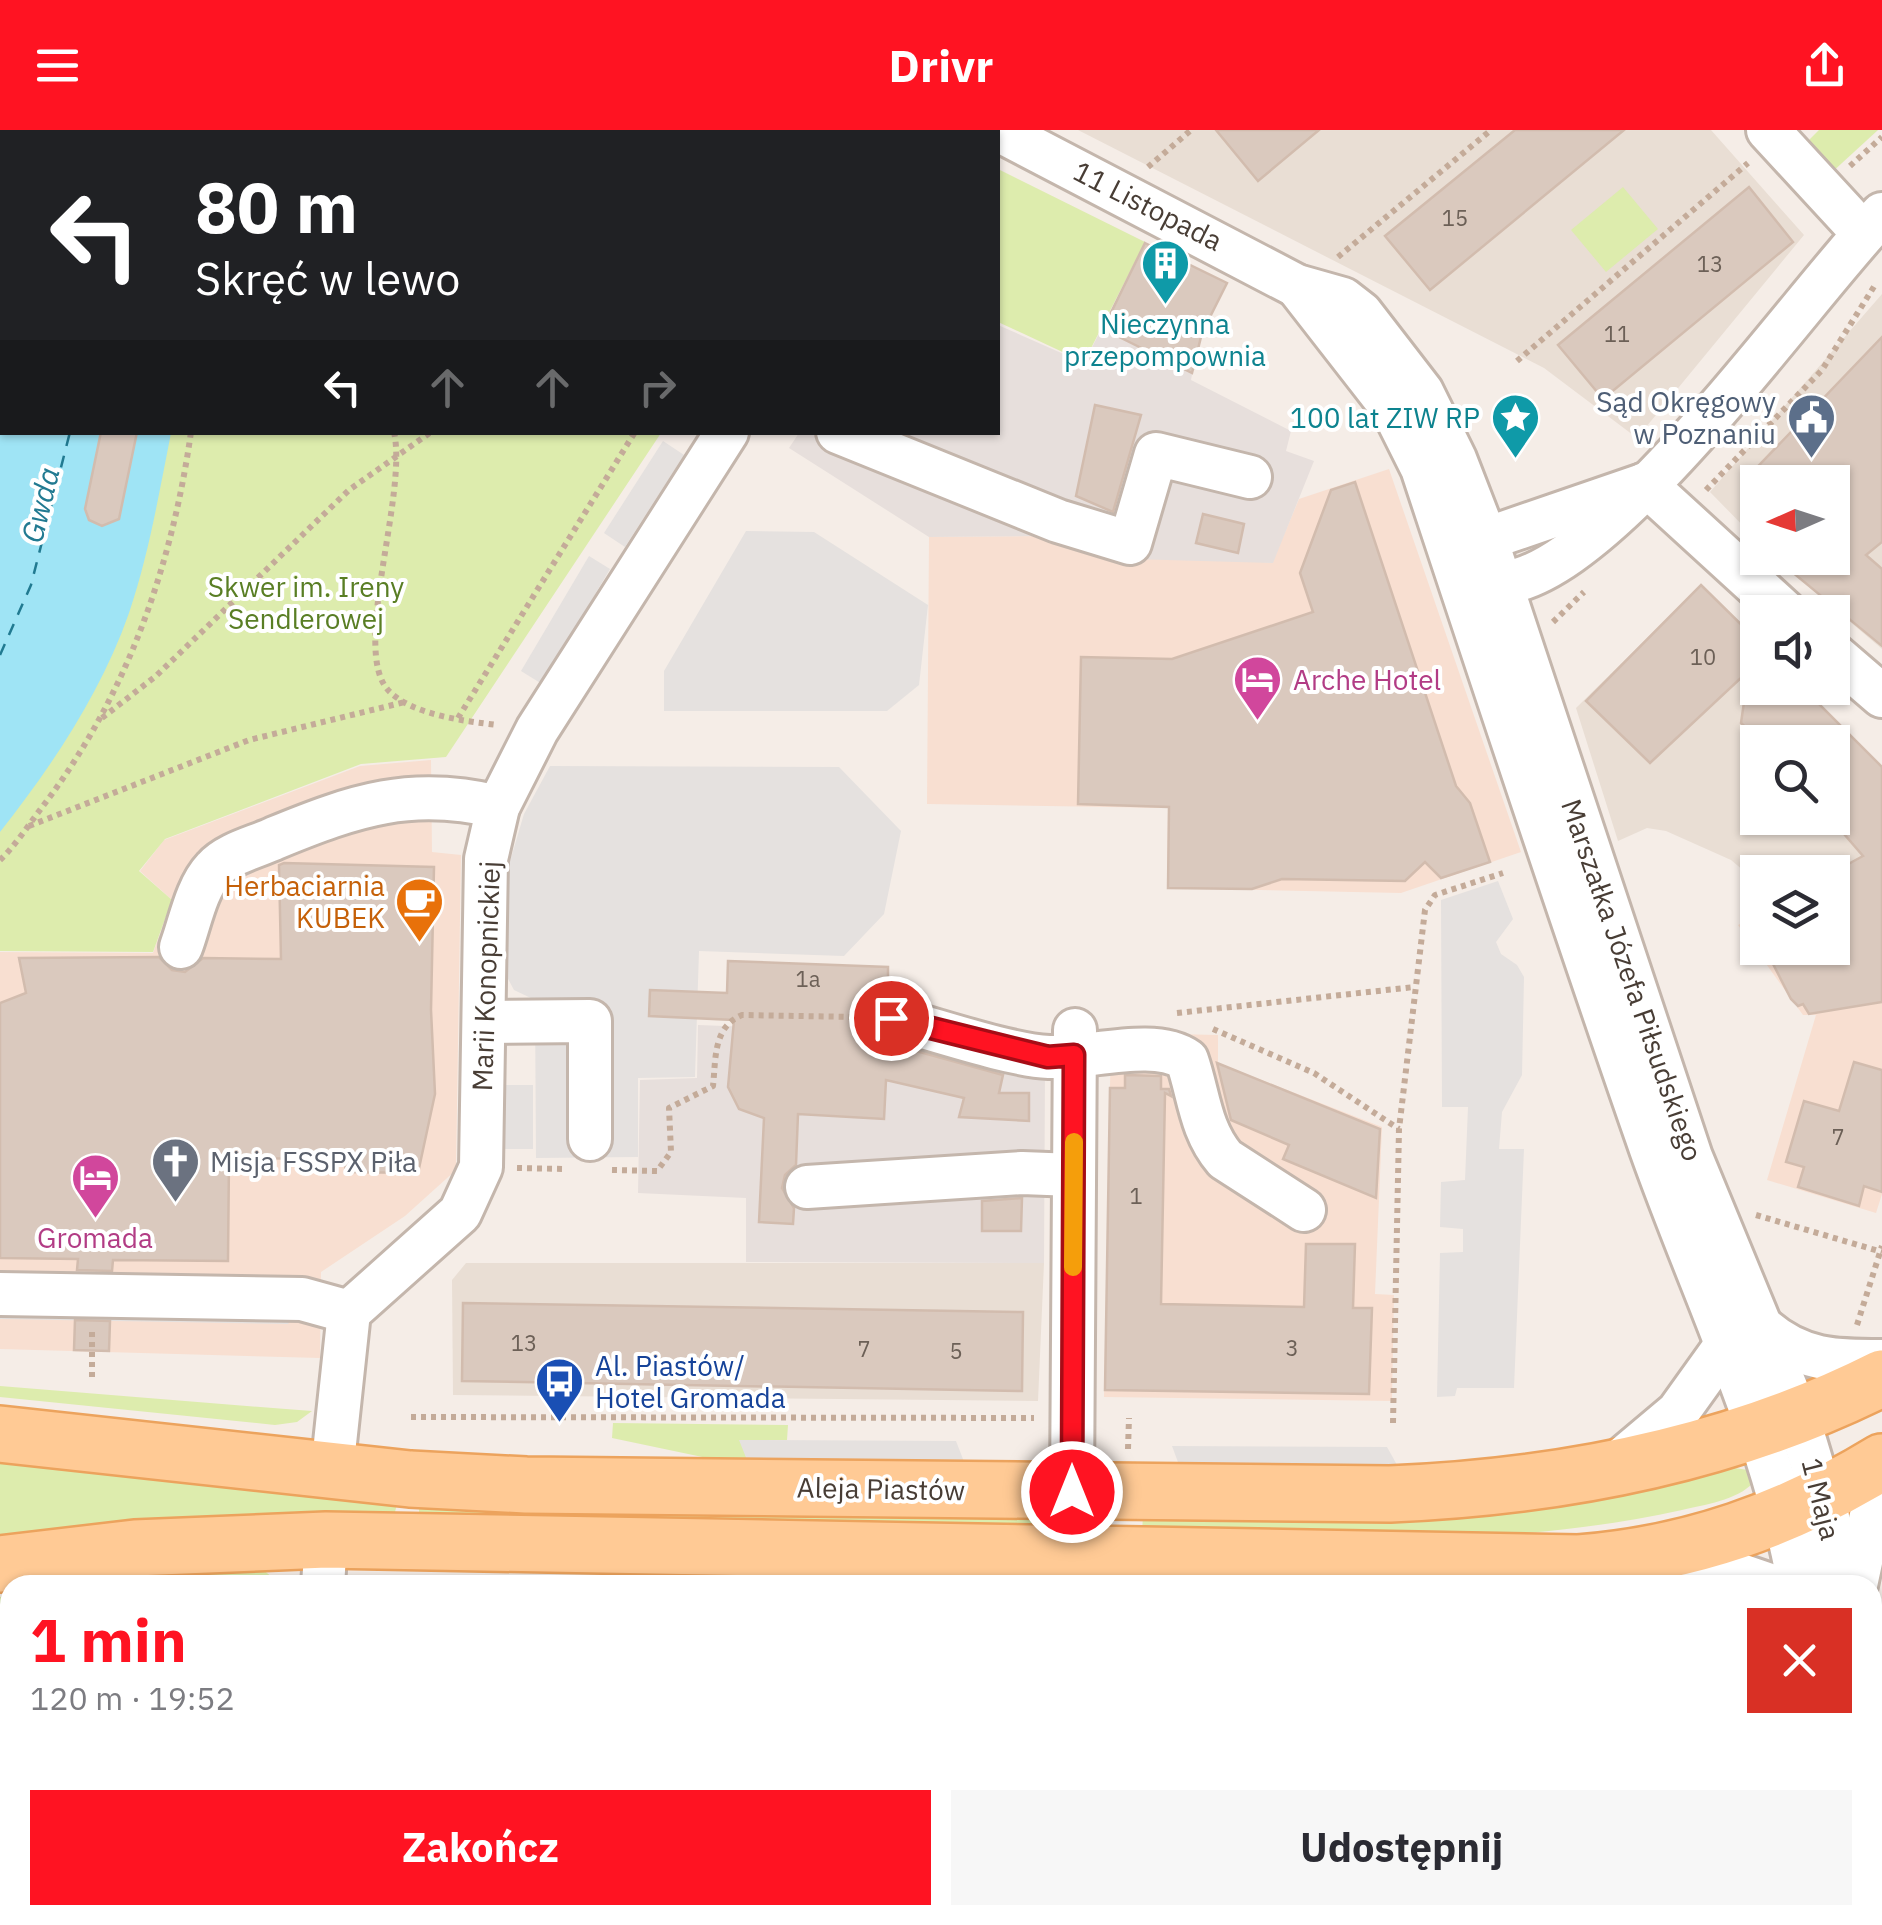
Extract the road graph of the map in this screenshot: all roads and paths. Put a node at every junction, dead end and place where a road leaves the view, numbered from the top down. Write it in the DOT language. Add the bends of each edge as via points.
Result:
graph roads {
  1 [pos="1191,130"];
  2 [pos="1491,130"];
  3 [pos="1000,131"];
  4 [pos="1772,134"];
  5 [pos="1143,171"];
  6 [pos="1873,224"];
  7 [pos="1882,275"];
  8 [pos="1311,276"];
  9 [pos="1517,361"];
  10 [pos="191,435"];
  11 [pos="395,435"];
  12 [pos="427,435"];
  13 [pos="634,435"];
  14 [pos="725,435"];
  15 [pos="845,435"];
  16 [pos="400,458"];
  17 [pos="1250,477"];
  18 [pos="1645,484"];
  19 [pos="1703,491"];
  20 [pos="1486,539"];
  21 [pos="1457,574"];
  22 [pos="1594,583"];
  23 [pos="1501,584"];
  24 [pos="1766,595"];
  25 [pos="1540,635"];
  26 [pos="1850,668"];
  27 [pos="1882,696"];
  28 [pos="406,702"];
  29 [pos="458,718"];
  30 [pos="100,719"];
  31 [pos="537,730"];
  32 [pos="498,808"];
  33 [pos="28,826"];
  34 [pos="0,860"];
  35 [pos="1504,873"];
  36 [pos="180,947"];
  37 [pos="1414,988"];
  38 [pos="891,1018"];
  39 [pos="484,1022"];
  40 [pos="1192,1023"];
  41 [pos="1206,1026"];
  42 [pos="1074,1042"];
  43 [pos="1398,1129"];
  44 [pos="589,1159"];
  45 [pos="481,1166"];
  46 [pos="1074,1175"];
  47 [pos="807,1187"];
  48 [pos="1304,1210"];
  49 [pos="1749,1227"];
  50 [pos="1881,1250"];
  51 [pos="0,1294"];
  52 [pos="349,1312"];
  53 [pos="1745,1338"];
  54 [pos="92,1342"];
  55 [pos="1875,1358"];
  56 [pos="92,1380"];
  57 [pos="411,1417"];
  58 [pos="1073,1418"];
  59 [pos="1778,1421"];
  60 [pos="1393,1423"];
  61 [pos="0,1434"];
  62 [pos="1882,1462"];
  63 [pos="1613,1466"];
  64 [pos="332,1470"];
  65 [pos="1882,1491"];
  66 [pos="1072,1492"];
  67 [pos="1804,1504"];
  68 [pos="1623,1560"];
  69 [pos="324,1562"];
  70 [pos="0,1564"];
  71 [pos="1530,1575"];
  72 [pos="1741,1575"];
  73 [pos="1800,1575"];
  74 [pos="1834,1575"];
  75 [pos="1858,1575"];
  1 -- 5 [label="path"];
  2 -- 8 [label="path"];
  3 -- 8 [label="street, 11 Listopada"];
  4 -- 6 [label="street"];
  4 -- 9 [label="path"];
  6 -- 18 [label="street"];
  7 -- 19 [label="path" via="1822,370 1715,486"];
  8 -- 20 [label="street, 11 Listopada" via="1384,338 1437,417"];
  8 -- 21 [label="street, 11 Listopada" via="1406,432"];
  10 -- 30 [label="path" via="160,580"];
  11 -- 16 [label="path"];
  12 -- 16 [label="path"];
  13 -- 29 [label="path"];
  14 -- 31 [label="street, Marii Konopnickiej"];
  15 -- 17 [label="street" via="1130,543 1156,454"];
  16 -- 28 [label="path" via="375,648 381,680"];
  16 -- 30 [label="path" via="350,490 156,676"];
  18 -- 20 [label="street"];
  18 -- 23 [label="street" via="1600,533 1544,569"];
  18 -- 24 [label="street"];
  20 -- 21 [label="street"];
  20 -- 23 [label="street, Marszałka Józefa Piłsudskiego"];
  21 -- 23 [label="street"];
  21 -- 53 [label="street, Marszałka Józefa Piłsudskiego" via="1647,1137"];
  22 -- 25 [label="path"];
  23 -- 53 [label="street, Marszałka Józefa Piłsudskiego"];
  26 -- 27 [label="street"];
  28 -- 29 [label="path"];
  28 -- 33 [label="path" via="249,740"];
  29 -- 31 [label="path"];
  30 -- 33 [label="path"];
  31 -- 32 [label="street, Marii Konopnickiej"];
  32 -- 36 [label="street" via="454,796 382,800 228,858 205,883"];
  32 -- 39 [label="street, Marii Konopnickiej" via="486,859"];
  33 -- 34 [label="path"];
  35 -- 37 [label="path" via="1435,895 1425,910"];
  37 -- 40 [label="path" via="1163,1016"];
  37 -- 43 [label="path"];
  38 -- 42 [label="street" via="1048,1057"];
  38 -- 44 [label="path" via="730,1020 721,1030 713,1086 669,1108 671,1152 657,1172"];
  39 -- 44 [label="street" via="590,1021"];
  39 -- 45 [label="street, Marii Konopnickiej"];
  41 -- 43 [label="path" via="1314,1073"];
  42 -- 46 [label="street"];
  42 -- 48 [label="street" via="1184,1056 1214,1147"];
  43 -- 60 [label="path"];
  44 -- 45 [label="path"];
  45 -- 52 [label="street, Marii Konopnickiej" via="460,1213"];
  46 -- 47 [label="street"];
  46 -- 58 [label="street"];
  49 -- 50 [label="path" via="1745,1211"];
  50 -- 55 [label="path" via="1854,1335"];
  51 -- 52 [label="street" via="302,1299"];
  52 -- 64 [label="street"];
  53 -- 55 [label="street" via="1823,1360"];
  53 -- 59 [label="street, Marszałka Józefa Piłsudskiego"];
  53 -- 63 [label="street" via="1678,1412"];
  54 -- 56 [label="path"];
  55 -- 59 [label="main road, Aleja Piastów"];
  57 -- 58 [label="path"];
  58 -- 66 [label="street"];
  59 -- 63 [label="main road, Aleja Piastów"];
  59 -- 67 [label="street, 1 Maja"];
  61 -- 64 [label="main road, Aleja Piastów"];
  62 -- 67 [label="main road"];
  63 -- 66 [label="main road, Aleja Piastów" via="1520,1486 1432,1492"];
  64 -- 66 [label="main road, Aleja Piastów" via="526,1485"];
  65 -- 75 [label="street, 1 Maja"];
  67 -- 68 [label="main road" via="1728,1537"];
  67 -- 73 [label="street, 1 Maja"];
  67 -- 74 [label="street, 1 Maja"];
  68 -- 71 [label="main road"];
  68 -- 72 [label="street"];
  69 -- 70 [label="main road" via="135,1548"];
  69 -- 71 [label="main road"];
}
